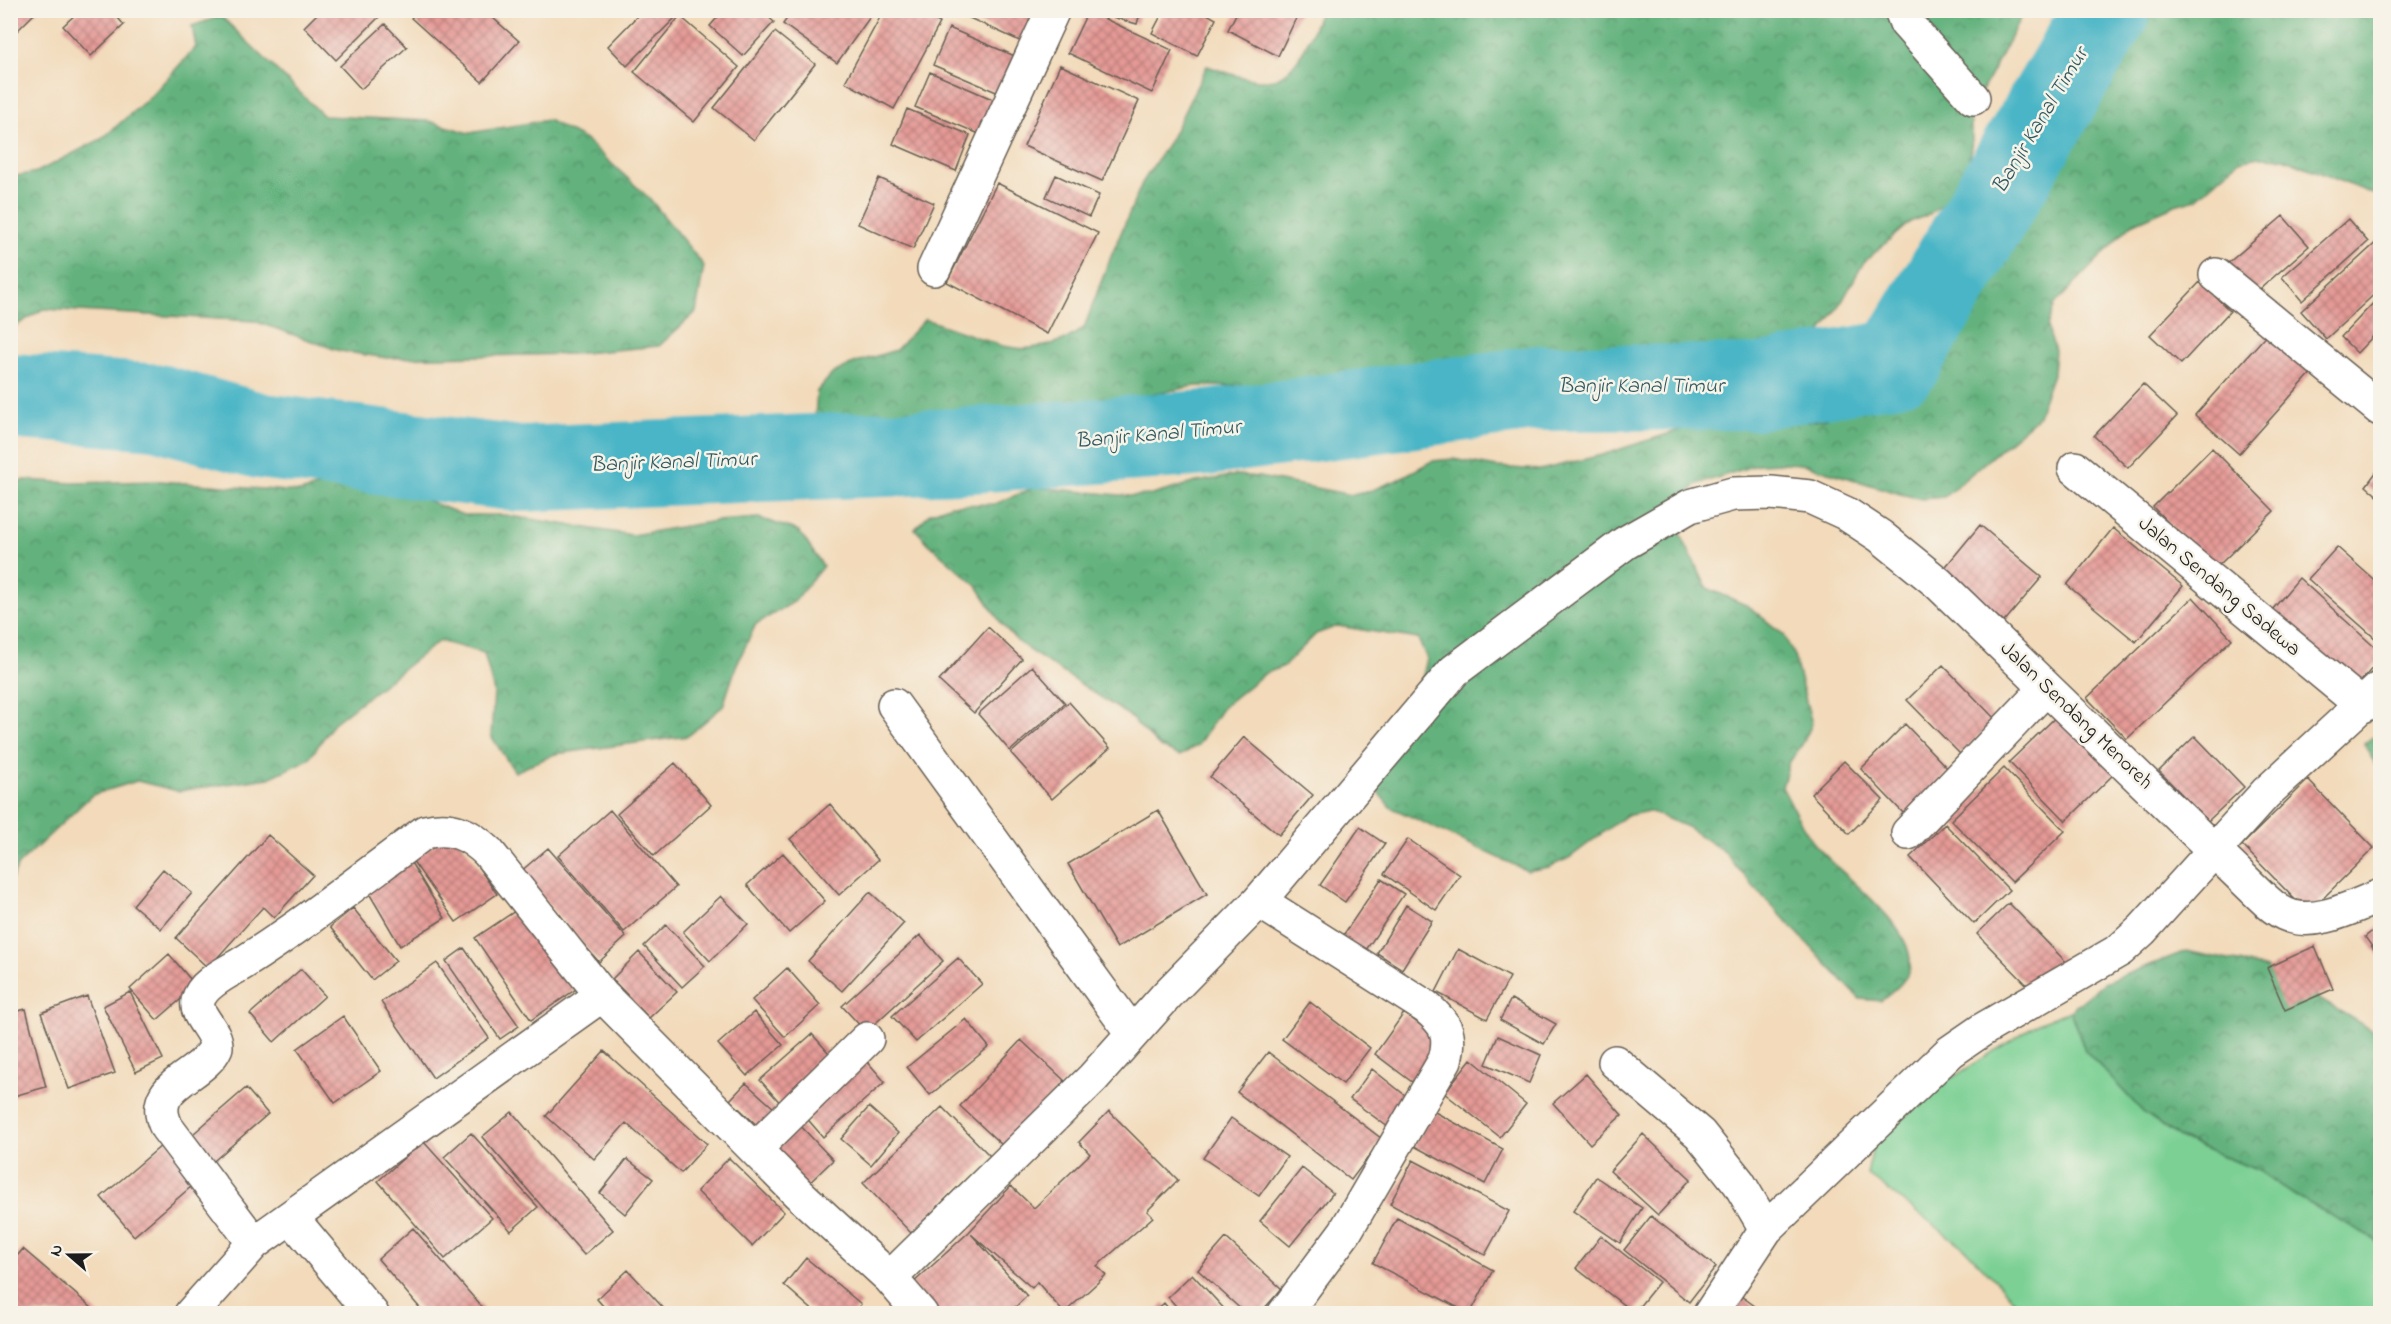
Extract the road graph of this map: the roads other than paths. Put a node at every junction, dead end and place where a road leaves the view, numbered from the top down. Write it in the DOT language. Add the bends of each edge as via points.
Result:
graph roads {
  1 [pos="1053,10"];
  2 [pos="1901,10"];
  3 [pos="1972,98"];
  4 [pos="934,269"];
  5 [pos="2216,274"];
  6 [pos="2380,409"];
  7 [pos="2075,468"];
  8 [pos="2046,687"];
  9 [pos="2372,697"];
  10 [pos="894,705"];
  11 [pos="1908,833"];
  12 [pos="2216,850"];
  13 [pos="2380,896"];
  14 [pos="1259,901"];
  15 [pos="602,994"];
  16 [pos="1132,1033"];
  17 [pos="867,1039"];
  18 [pos="1615,1062"];
  19 [pos="755,1149"];
  20 [pos="291,1217"];
  21 [pos="1767,1229"];
  22 [pos="254,1243"];
  23 [pos="890,1278"];
  24 [pos="190,1314"];
  25 [pos="372,1314"];
  26 [pos="921,1314"];
  27 [pos="1284,1314"];
  28 [pos="1710,1314"];
  1 -- 4 [label="street"];
  2 -- 3 [label="street" via="1906,23"];
  5 -- 6 [label="street"];
  7 -- 9 [label="street, Jalan Sendang Sadewa"];
  8 -- 11 [label="street"];
  8 -- 12 [label="street, Jalan Sendang Menoreh"];
  8 -- 14 [label="street, Jalan Sendang Menoreh" via="1938,583 1845,513 1810,497 1733,494 1690,506 1624,543 1454,671"];
  9 -- 12 [label="street" via="2266,793"];
  10 -- 16 [label="street"];
  12 -- 13 [label="street, Jalan Sendang Menoreh" via="2286,915 2312,918"];
  12 -- 21 [label="street" via="2120,950 1950,1052"];
  14 -- 16 [label="street, Jalan Sendang Menoreh"];
  14 -- 27 [label="street" via="1426,1007 1447,1031 1448,1045 1445,1060 1344,1232"];
  15 -- 19 [label="street"];
  15 -- 20 [label="street"];
  15 -- 22 [label="street" via="488,852 475,840 438,828 425,832 275,943 209,985 197,1004 214,1035 215,1050 170,1090 160,1110 167,1128"];
  16 -- 23 [label="street, Jalan Sendang Menoreh" via="1093,1078"];
  17 -- 19 [label="street"];
  18 -- 21 [label="street" via="1700,1134 1739,1183"];
  19 -- 23 [label="street"];
  20 -- 22 [label="street"];
  20 -- 25 [label="street"];
  21 -- 28 [label="street"];
  22 -- 24 [label="street"];
  23 -- 26 [label="street"];
}
